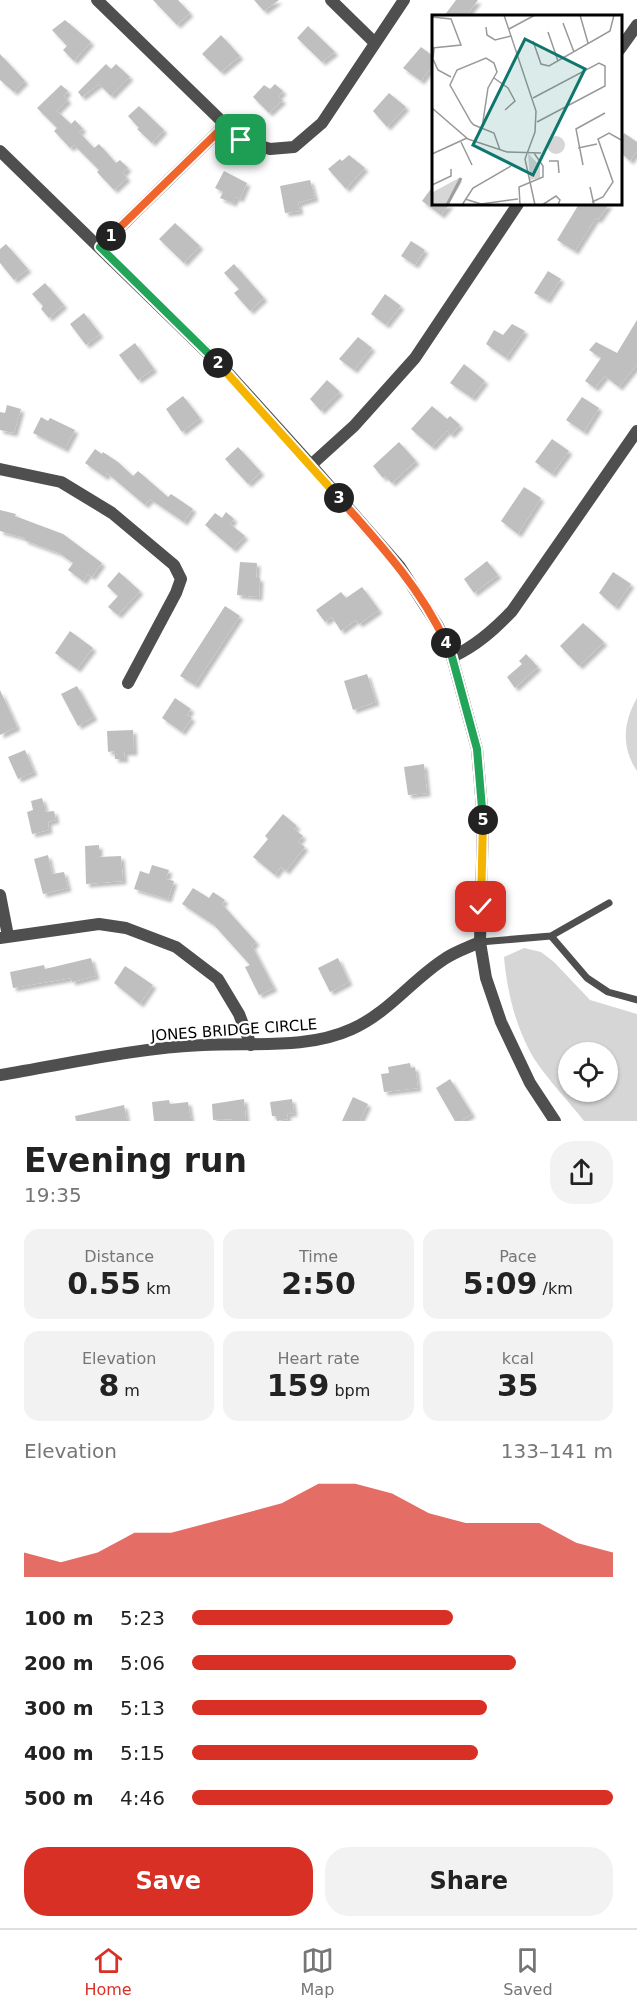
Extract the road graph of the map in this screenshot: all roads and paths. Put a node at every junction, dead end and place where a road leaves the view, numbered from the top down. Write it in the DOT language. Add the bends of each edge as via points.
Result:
graph roads {
  1 [pos="97,0"];
  2 [pos="331,0"];
  3 [pos="404,0"];
  4 [pos="637,25"];
  5 [pos="375,43"];
  6 [pos="622,48"];
  7 [pos="225,125"];
  8 [pos="0,151"];
  9 [pos="517,206"];
  10 [pos="100,247"];
  11 [pos="637,431"];
  12 [pos="312,465"];
  13 [pos="0,469"];
  14 [pos="452,657"];
  15 [pos="128,683"];
  16 [pos="0,895"];
  17 [pos="609,903"];
  18 [pos="550,936"];
  19 [pos="4,937"];
  20 [pos="480,942"];
  21 [pos="637,1000"];
  22 [pos="251,1045"];
  23 [pos="0,1075"];
  24 [pos="555,1121"];
  1 -- 7 [label="street"];
  2 -- 5 [label="street"];
  3 -- 5 [label="street"];
  4 -- 6 [label="street"];
  5 -- 7 [label="street" via="322,123 294,147 270,148 241,140"];
  7 -- 10 [label="street"];
  8 -- 10 [label="street"];
  9 -- 12 [label="street" via="415,358 354,426"];
  10 -- 12 [label="street" via="228,373"];
  11 -- 14 [label="street" via="512,611 493,631"];
  12 -- 14 [label="street" via="400,567 438,626"];
  13 -- 15 [label="street" via="61,482 112,513 174,565 181,579"];
  14 -- 20 [label="street" via="477,749 483,820"];
  16 -- 19 [label="street"];
  17 -- 18 [label="lane"];
  18 -- 20 [label="lane"];
  18 -- 21 [label="lane" via="587,978 608,992"];
  19 -- 22 [label="street" via="99,924 126,928 176,947 218,979 239,1014"];
  20 -- 22 [label="street, JONES BRIDGE CIRCLE" via="441,961 377,1015 352,1029 316,1041"];
  20 -- 24 [label="street" via="486,978 501,1022 530,1083"];
  22 -- 23 [label="street, JONES BRIDGE CIRCLE" via="203,1045"];
}
